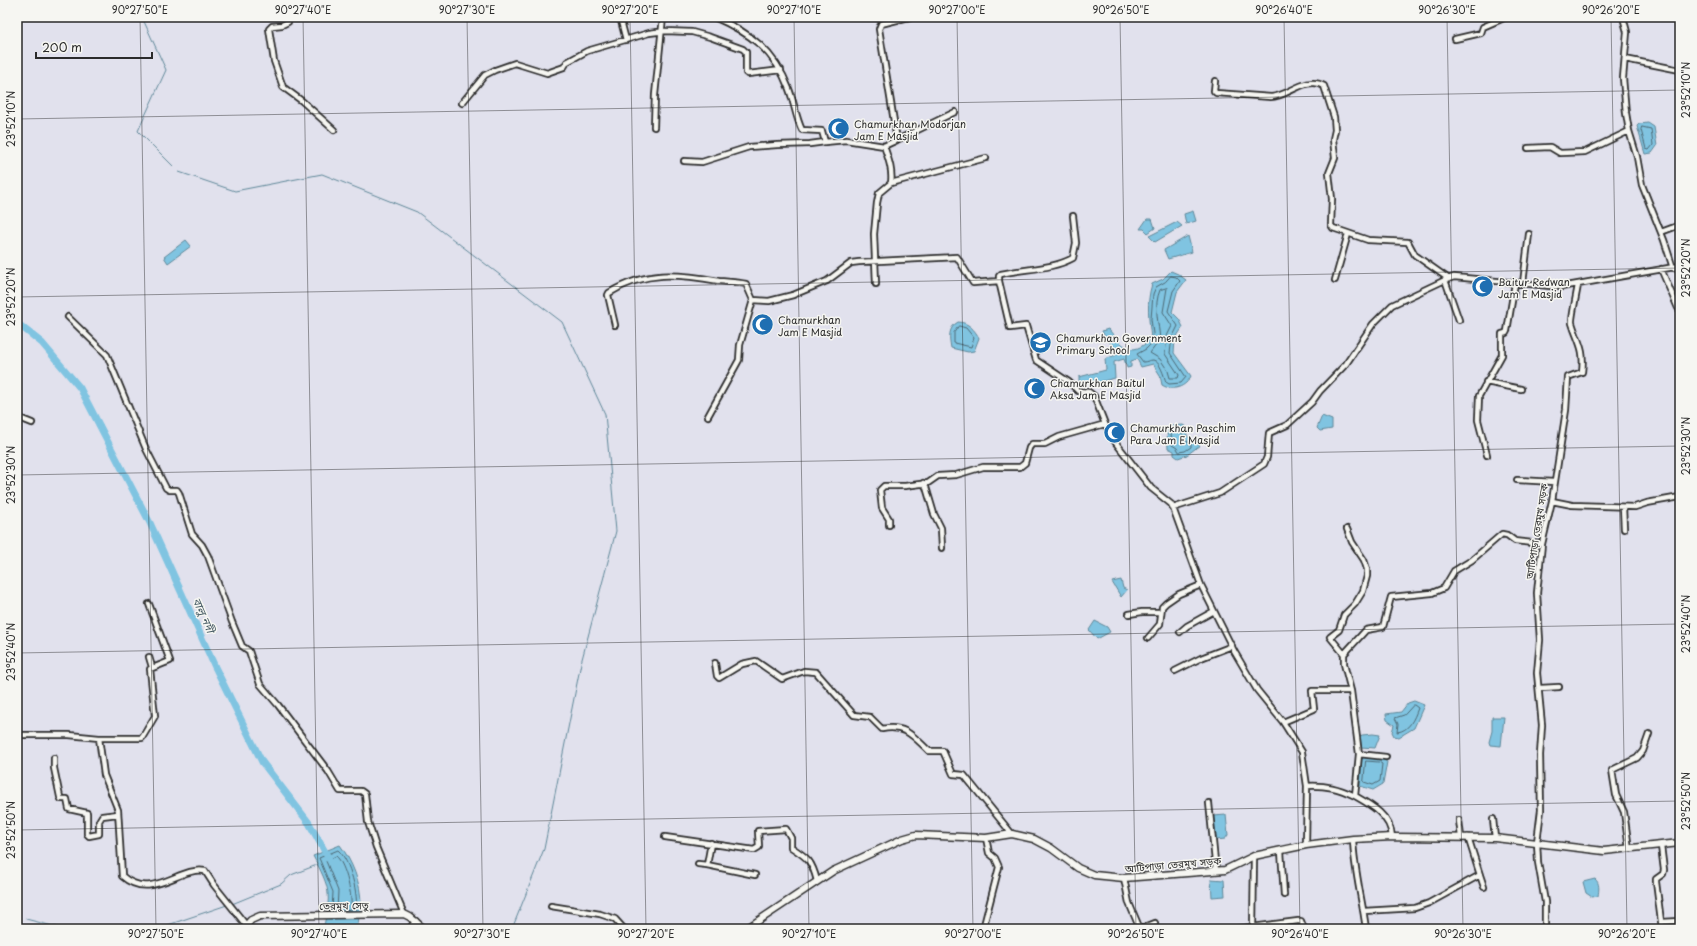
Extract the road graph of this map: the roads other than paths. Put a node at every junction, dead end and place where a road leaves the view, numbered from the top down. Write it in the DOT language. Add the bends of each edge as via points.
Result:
graph roads {
  1 [pos="287,17"];
  2 [pos="620,17"];
  3 [pos="663,17"];
  4 [pos="714,17"];
  5 [pos="908,17"];
  6 [pos="1506,17"];
  7 [pos="1623,17"];
  8 [pos="721,18"];
  9 [pos="661,32"];
  10 [pos="1455,39"];
  11 [pos="626,40"];
  12 [pos="1625,59"];
  13 [pos="781,70"];
  14 [pos="1680,70"];
  15 [pos="1214,81"];
  16 [pos="462,103"];
  17 [pos="955,112"];
  18 [pos="654,127"];
  19 [pos="334,130"];
  20 [pos="1629,132"];
  21 [pos="897,140"];
  22 [pos="825,142"];
  23 [pos="884,146"];
  24 [pos="1528,148"];
  25 [pos="986,158"];
  26 [pos="684,161"];
  27 [pos="891,183"];
  28 [pos="1073,216"];
  29 [pos="1680,225"];
  30 [pos="1661,232"];
  31 [pos="1348,234"];
  32 [pos="1529,234"];
  33 [pos="875,262"];
  34 [pos="1680,266"];
  35 [pos="1672,268"];
  36 [pos="1661,270"];
  37 [pos="1447,279"];
  38 [pos="1335,280"];
  39 [pos="999,281"];
  40 [pos="1515,283"];
  41 [pos="1522,283"];
  42 [pos="876,284"];
  43 [pos="1578,285"];
  44 [pos="753,300"];
  45 [pos="1678,308"];
  46 [pos="68,317"];
  47 [pos="1459,320"];
  48 [pos="615,325"];
  49 [pos="1486,382"];
  50 [pos="1521,389"];
  51 [pos="708,416"];
  52 [pos="17,417"];
  53 [pos="32,423"];
  54 [pos="1105,424"];
  55 [pos="1487,455"];
  56 [pos="1518,480"];
  57 [pos="1554,482"];
  58 [pos="923,483"];
  59 [pos="1680,497"];
  60 [pos="1552,501"];
  61 [pos="1623,507"];
  62 [pos="1173,508"];
  63 [pos="888,525"];
  64 [pos="1347,529"];
  65 [pos="1624,529"];
  66 [pos="1542,544"];
  67 [pos="942,548"];
  68 [pos="1201,585"];
  69 [pos="149,604"];
  70 [pos="1214,611"];
  71 [pos="1161,612"];
  72 [pos="1129,614"];
  73 [pos="1180,632"];
  74 [pos="1148,638"];
  75 [pos="1232,646"];
  76 [pos="1344,654"];
  77 [pos="149,657"];
  78 [pos="715,663"];
  79 [pos="152,667"];
  80 [pos="1175,671"];
  81 [pos="1559,687"];
  82 [pos="1540,688"];
  83 [pos="1350,691"];
  84 [pos="1283,722"];
  85 [pos="1649,734"];
  86 [pos="17,735"];
  87 [pos="99,738"];
  88 [pos="1359,754"];
  89 [pos="1386,757"];
  90 [pos="54,758"];
  91 [pos="1307,786"];
  92 [pos="1355,796"];
  93 [pos="1209,803"];
  94 [pos="118,814"];
  95 [pos="1494,819"];
  96 [pos="1459,820"];
  97 [pos="1012,834"];
  98 [pos="666,837"];
  99 [pos="1392,837"];
  100 [pos="1461,837"];
  101 [pos="1468,837"];
  102 [pos="986,838"];
  103 [pos="1495,838"];
  104 [pos="1353,839"];
  105 [pos="1537,842"];
  106 [pos="711,843"];
  107 [pos="1680,843"];
  108 [pos="1306,844"];
  109 [pos="1661,846"];
  110 [pos="1629,849"];
  111 [pos="1281,851"];
  112 [pos="1254,856"];
  113 [pos="698,864"];
  114 [pos="707,865"];
  115 [pos="1216,870"];
  116 [pos="755,875"];
  117 [pos="1480,875"];
  118 [pos="1124,878"];
  119 [pos="817,881"];
  120 [pos="1484,887"];
  121 [pos="1284,895"];
  122 [pos="551,906"];
  123 [pos="1364,911"];
  124 [pos="404,914"];
  125 [pos="416,921"];
  126 [pos="1680,921"];
  127 [pos="1662,922"];
  128 [pos="1155,923"];
  129 [pos="245,927"];
  130 [pos="1253,927"];
  131 [pos="409,929"];
  132 [pos="424,929"];
  133 [pos="624,929"];
  134 [pos="746,929"];
  135 [pos="983,929"];
  136 [pos="1140,929"];
  137 [pos="1237,929"];
  138 [pos="1304,929"];
  139 [pos="1366,929"];
  140 [pos="1545,929"];
  141 [pos="1662,929"];
  1 -- 19 [label="street" via="288,22 269,29 274,61 283,87"];
  2 -- 11 [label="street"];
  3 -- 9 [label="street"];
  4 -- 8 [label="street"];
  5 -- 21 [label="street" via="881,24 878,29"];
  6 -- 10 [label="street" via="1483,27 1481,33"];
  7 -- 12 [label="street" via="1626,32"];
  8 -- 13 [label="street" via="757,40"];
  9 -- 11 [label="street"];
  9 -- 13 [label="street" via="692,32 743,49 746,52 748,74"];
  9 -- 18 [label="street"];
  11 -- 16 [label="street" via="587,51 567,62 564,67 547,73 515,63 495,70 485,75"];
  12 -- 14 [label="street"];
  12 -- 20 [label="street" via="1624,96"];
  13 -- 22 [label="street" via="801,128 822,131"];
  15 -- 31 [label="street" via="1216,93 1270,97 1277,97 1304,85 1324,86 1334,117 1335,130 1335,158 1329,173 1331,225"];
  17 -- 21 [label="street"];
  20 -- 24 [label="street" via="1585,152 1560,153 1550,147"];
  20 -- 30 [label="street" via="1642,185"];
  21 -- 23 [label="street"];
  22 -- 23 [label="street" via="846,140"];
  22 -- 26 [label="street" via="749,147 702,162"];
  23 -- 27 [label="street" via="890,163"];
  25 -- 27 [label="street"];
  27 -- 33 [label="street" via="879,193 874,234"];
  28 -- 39 [label="street" via="1076,243 1073,258 1054,266 1001,274"];
  29 -- 30 [label="street"];
  30 -- 35 [label="street"];
  31 -- 37 [label="street" via="1368,240 1408,242 1415,255"];
  31 -- 38 [label="street"];
  32 -- 41 [label="street"];
  33 -- 39 [label="street" via="957,256 973,283"];
  33 -- 42 [label="street"];
  33 -- 44 [label="street" via="851,263 820,284 781,299"];
  34 -- 35 [label="street"];
  35 -- 36 [label="street"];
  36 -- 43 [label="street"];
  36 -- 45 [label="street"];
  37 -- 40 [label="street" via="1454,277"];
  37 -- 47 [label="street"];
  37 -- 62 [label="street" via="1392,305 1373,324 1346,364 1312,402 1287,425 1269,433 1264,464 1220,493"];
  39 -- 54 [label="street" via="1010,328 1027,327 1036,360 1078,391 1091,394"];
  40 -- 41 [label="street"];
  40 -- 49 [label="street" via="1507,331 1506,334 1502,334 1503,352"];
  41 -- 43 [label="street" via="1561,287"];
  43 -- 57 [label="street, আটিপাড়া তেরমুখ সড়ক" via="1571,322 1584,359 1582,372 1568,377 1566,410"];
  44 -- 48 [label="street" via="746,284 654,275 631,282 609,293"];
  44 -- 51 [label="street" via="740,345 739,360"];
  46 -- 124 [label="street" via="107,355 146,449 166,488 177,490 179,493 192,534 208,556 232,622 242,646 249,652 260,684 328,771 340,791 361,791 365,794 368,822 376,847"];
  49 -- 50 [label="street"];
  49 -- 55 [label="street" via="1479,396 1478,420"];
  52 -- 53 [label="street"];
  54 -- 58 [label="street" via="1059,437 1045,444 1032,444 1025,463 1020,467 983,467 956,475 938,476"];
  54 -- 62 [label="street" via="1116,443 1151,488"];
  56 -- 57 [label="street"];
  57 -- 60 [label="street, আটিপাড়া তেরমুখ সড়ক"];
  58 -- 63 [label="street" via="881,487 882,508 889,519"];
  58 -- 67 [label="street" via="941,528"];
  59 -- 61 [label="street" via="1635,507"];
  60 -- 61 [label="street" via="1572,505"];
  60 -- 66 [label="street, আটিপাড়া তেরমুখ সড়ক"];
  61 -- 65 [label="street"];
  62 -- 68 [label="street"];
  64 -- 76 [label="street" via="1367,569 1359,598 1344,615 1339,630 1330,637"];
  66 -- 76 [label="street" via="1514,541 1502,534 1472,560 1454,571 1444,588 1432,593 1391,597 1383,627 1366,630"];
  66 -- 82 [label="street, আটিপাড়া তেরমুখ সড়ক" via="1537,593 1540,640 1537,673"];
  68 -- 70 [label="street"];
  68 -- 71 [label="street" via="1169,600"];
  69 -- 79 [label="street" via="170,662"];
  70 -- 73 [label="street"];
  70 -- 75 [label="street"];
  71 -- 72 [label="street"];
  71 -- 74 [label="street" via="1160,624"];
  75 -- 80 [label="street"];
  75 -- 84 [label="street" via="1257,690"];
  76 -- 83 [label="street"];
  77 -- 79 [label="street"];
  78 -- 97 [label="street" via="719,678 742,664 756,661 782,679 804,671 816,672 854,716 870,717 882,729 900,728 929,751 943,751 953,774 964,775"];
  79 -- 87 [label="street" via="150,674 155,716 145,735 142,738"];
  81 -- 82 [label="street"];
  82 -- 105 [label="street, আটিপাড়া তেরমুখ সড়ক" via="1541,810"];
  83 -- 84 [label="street" via="1312,691 1314,709"];
  83 -- 88 [label="street"];
  84 -- 91 [label="street" via="1302,752"];
  85 -- 110 [label="street" via="1643,751 1637,758 1612,770 1616,795 1624,812"];
  86 -- 87 [label="street"];
  87 -- 94 [label="street" via="104,775"];
  88 -- 89 [label="street"];
  88 -- 92 [label="street"];
  90 -- 94 [label="street" via="60,797 67,799 71,811 87,813 89,836 99,834 99,821 102,816"];
  91 -- 92 [label="street" via="1333,787"];
  91 -- 108 [label="street"];
  92 -- 99 [label="street" via="1371,805 1388,821"];
  93 -- 115 [label="street"];
  94 -- 129 [label="street" via="121,870 124,878 137,884 152,885 205,871"];
  95 -- 103 [label="street"];
  96 -- 100 [label="street"];
  97 -- 102 [label="main road, আটিপাড়া তেরমুখ সড়ক"];
  97 -- 118 [label="main road, আটিপাড়া তেরমুখ সড়ক" via="1051,848 1078,868 1094,875"];
  98 -- 106 [label="street"];
  99 -- 100 [label="main road, আটিপাড়া তেরমুখ সড়ক"];
  99 -- 104 [label="main road, আটিপাড়া তেরমুখ সড়ক"];
  100 -- 101 [label="main road, আটিপাড়া তেরমুখ সড়ক"];
  101 -- 103 [label="main road, আটিপাড়া তেরমুখ সড়ক"];
  101 -- 117 [label="street"];
  102 -- 119 [label="main road, আটিপাড়া তেরমুখ সড়ক" via="916,835 833,871"];
  102 -- 135 [label="street" via="989,853 999,867"];
  103 -- 105 [label="main road, আটিপাড়া তেরমুখ সড়ক"];
  104 -- 108 [label="main road, আটিপাড়া তেরমুখ সড়ক"];
  104 -- 123 [label="street" via="1355,871"];
  105 -- 110 [label="main road, আটিপাড়া তেরমুখ সড়ক" via="1604,851"];
  105 -- 140 [label="street" via="1545,902"];
  106 -- 114 [label="street"];
  106 -- 119 [label="street" via="756,849 758,831 786,828 791,838 791,847 810,859"];
  107 -- 109 [label="main road, আটিপাড়া তেরমুখ সড়ক"];
  108 -- 111 [label="main road, আটিপাড়া তেরমুখ সড়ক"];
  109 -- 110 [label="main road, আটিপাড়া তেরমুখ সড়ক"];
  109 -- 127 [label="street" via="1664,870 1656,882"];
  111 -- 112 [label="main road, আটিপাড়া তেরমুখ সড়ক"];
  111 -- 121 [label="street"];
  112 -- 115 [label="main road, আটিপাড়া তেরমুখ সড়ক" via="1225,870"];
  112 -- 130 [label="street"];
  113 -- 114 [label="street"];
  114 -- 116 [label="street"];
  115 -- 118 [label="main road, আটিপাড়া তেরমুখ সড়ক"];
  117 -- 120 [label="street"];
  117 -- 123 [label="street" via="1415,908"];
  118 -- 136 [label="street" via="1129,903"];
  119 -- 134 [label="main road, আটিপাড়া তেরমুখ সড়ক"];
  122 -- 133 [label="street" via="600,914 615,919"];
  123 -- 139 [label="street"];
  124 -- 125 [label="main road"];
  124 -- 129 [label="main road, তেরমুখ সেতু" via="260,916 250,920"];
  125 -- 131 [label="street"];
  125 -- 132 [label="main road"];
  126 -- 127 [label="street"];
  127 -- 141 [label="street"];
  128 -- 136 [label="street"];
  130 -- 137 [label="street"];
  130 -- 138 [label="street" via="1298,921"];
}
